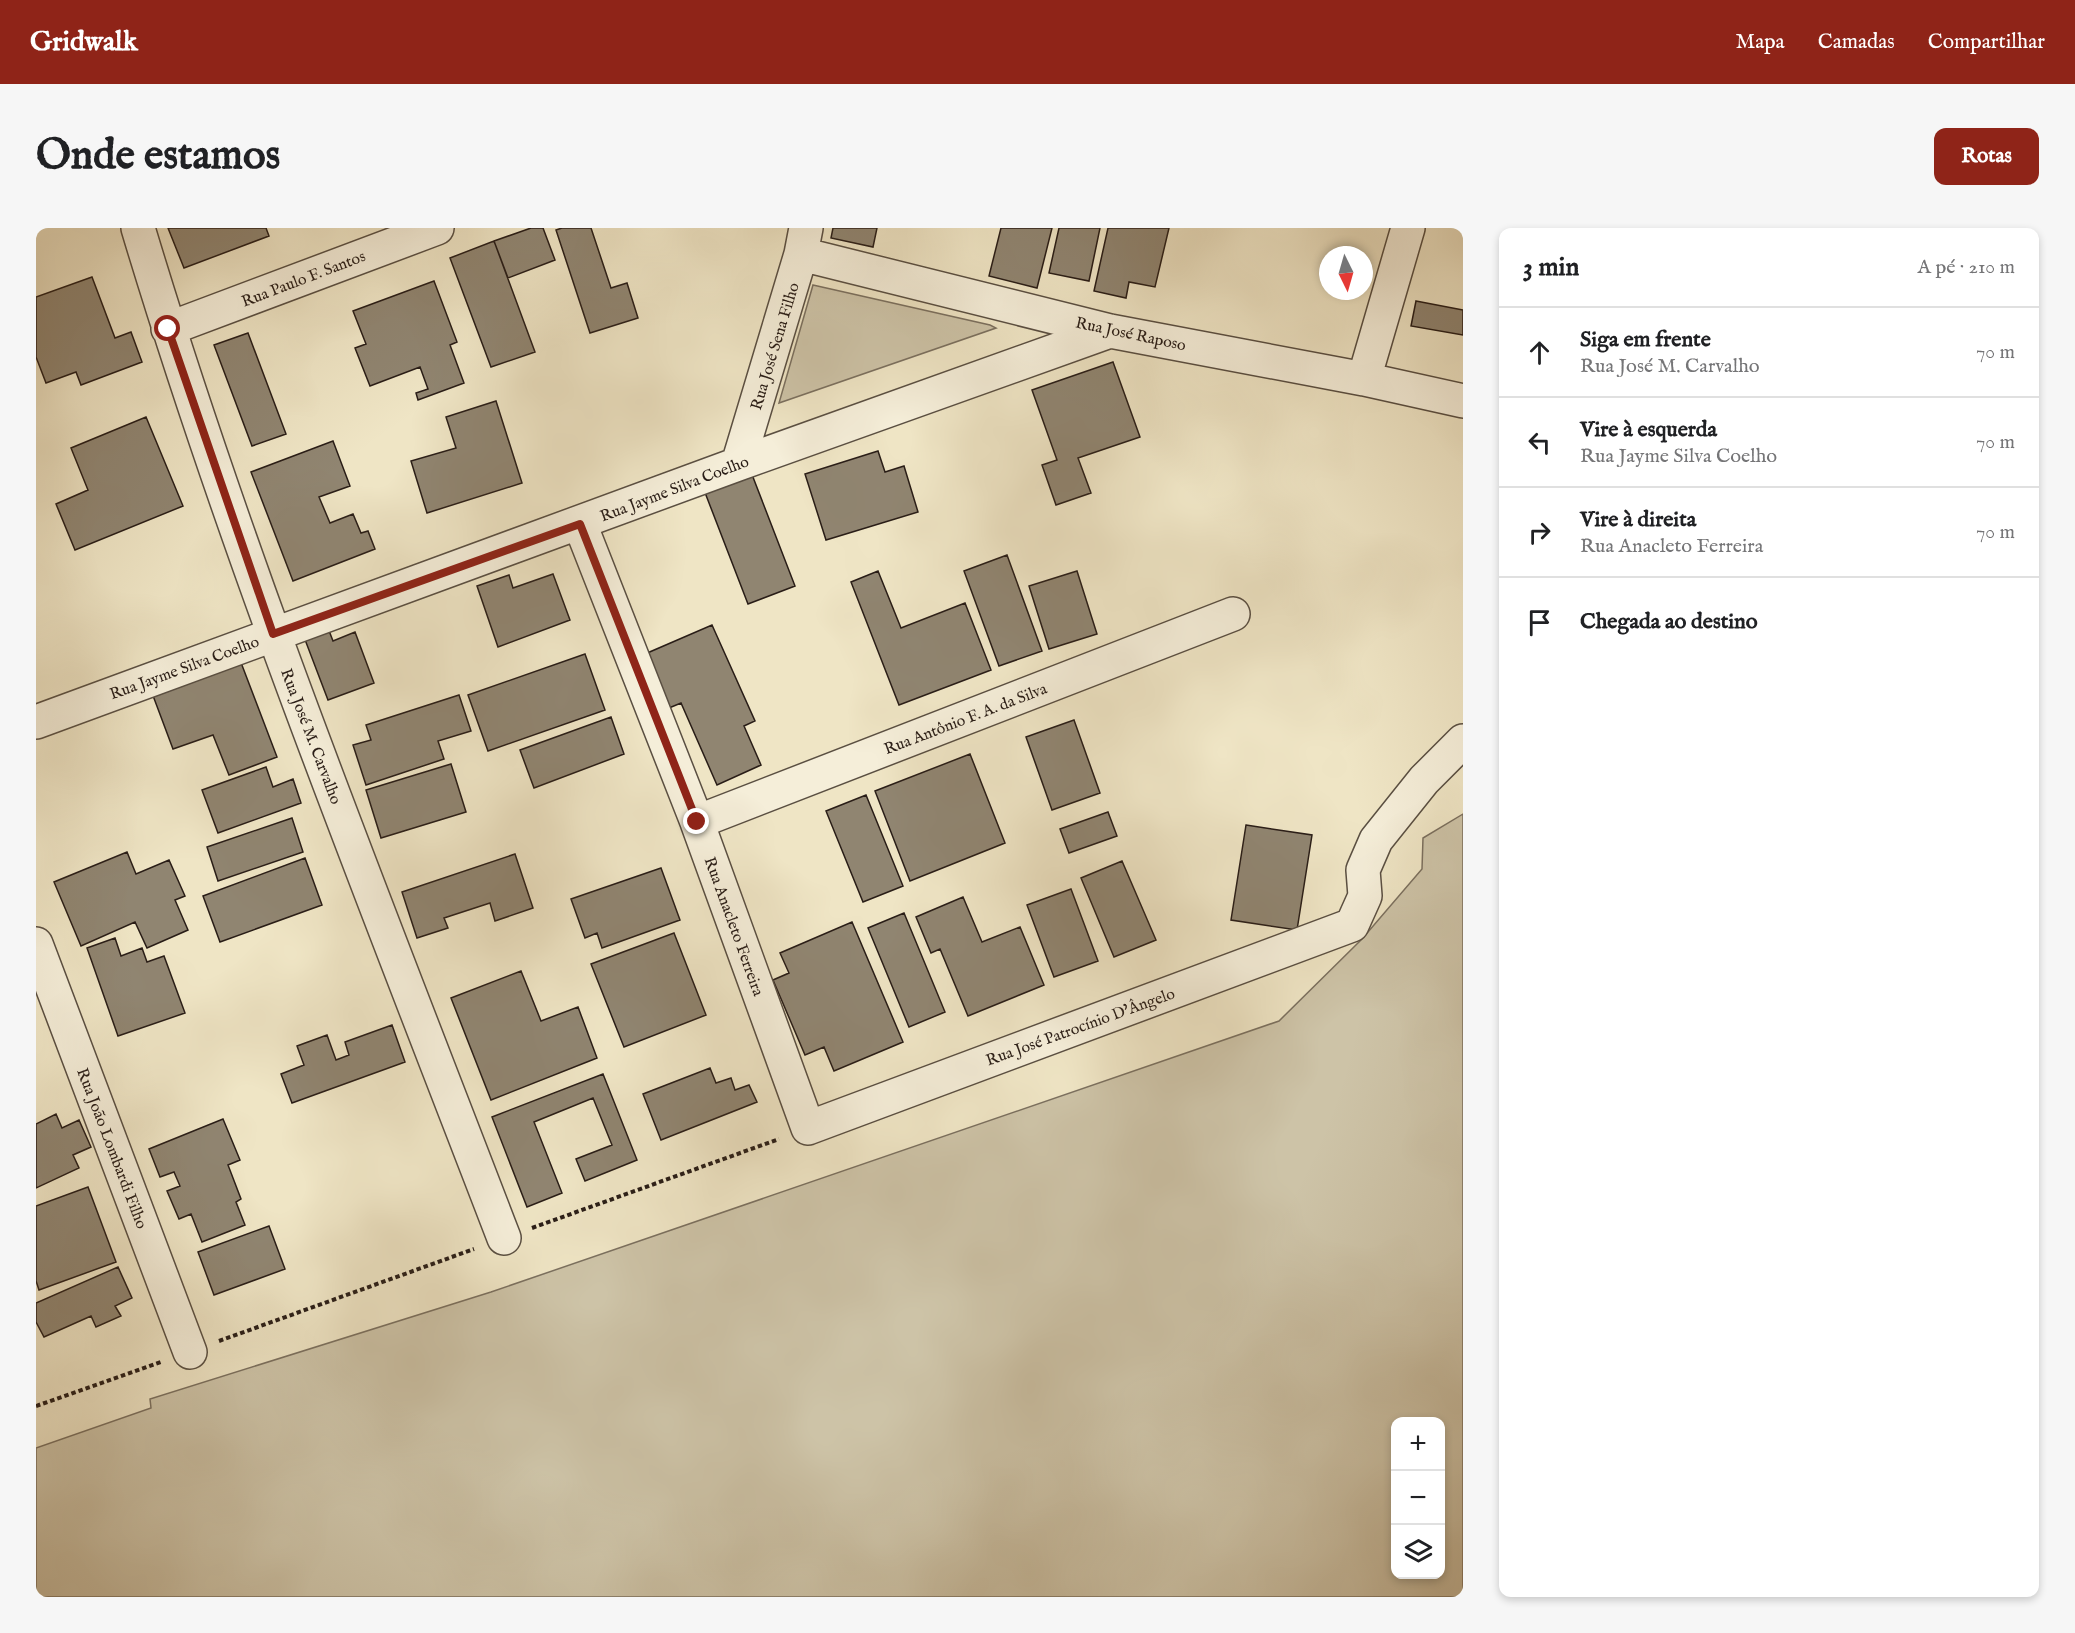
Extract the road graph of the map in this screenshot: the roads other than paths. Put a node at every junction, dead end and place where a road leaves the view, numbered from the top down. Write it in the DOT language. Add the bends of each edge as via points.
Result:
graph roads {
  1 [pos="138,228"];
  2 [pos="437,228"];
  3 [pos="1408,228"];
  4 [pos="804,241"];
  5 [pos="168,329"];
  6 [pos="1110,331"];
  7 [pos="1364,379"];
  8 [pos="1463,401"];
  9 [pos="738,464"];
  10 [pos="580,524"];
  11 [pos="1233,614"];
  12 [pos="273,634"];
  13 [pos="36,722"];
  14 [pos="1463,741"];
  15 [pos="697,822"];
  16 [pos="36,944"];
  17 [pos="808,1128"];
  18 [pos="504,1238"];
  19 [pos="190,1352"];
  1 -- 5 [label="street, Rua José M. Carvalho"];
  2 -- 5 [label="street, Rua Paulo F. Santos"];
  3 -- 7 [label="street"];
  4 -- 6 [label="street, Rua José Raposo"];
  4 -- 9 [label="street, Rua José Sena Filho"];
  5 -- 12 [label="street, Rua José M. Carvalho"];
  6 -- 7 [label="street, Rua José Raposo"];
  6 -- 9 [label="street, Rua Jayme Silva Coelho"];
  7 -- 8 [label="street, Rua José Raposo"];
  9 -- 10 [label="street, Rua Jayme Silva Coelho"];
  10 -- 12 [label="street, Rua Jayme Silva Coelho"];
  10 -- 15 [label="street, Rua Anacleto Ferreira"];
  11 -- 15 [label="street, Rua Antônio F. A. da Silva"];
  12 -- 13 [label="street, Rua Jayme Silva Coelho"];
  12 -- 18 [label="street, Rua José M. Carvalho"];
  14 -- 17 [label="street, Rua José Patrocínio D'Ângelo" via="1424,780 1376,840 1363,870 1365,896 1352,925"];
  15 -- 17 [label="street, Rua Anacleto Ferreira"];
  16 -- 19 [label="street, Rua João Lombardi Filho"];
}
